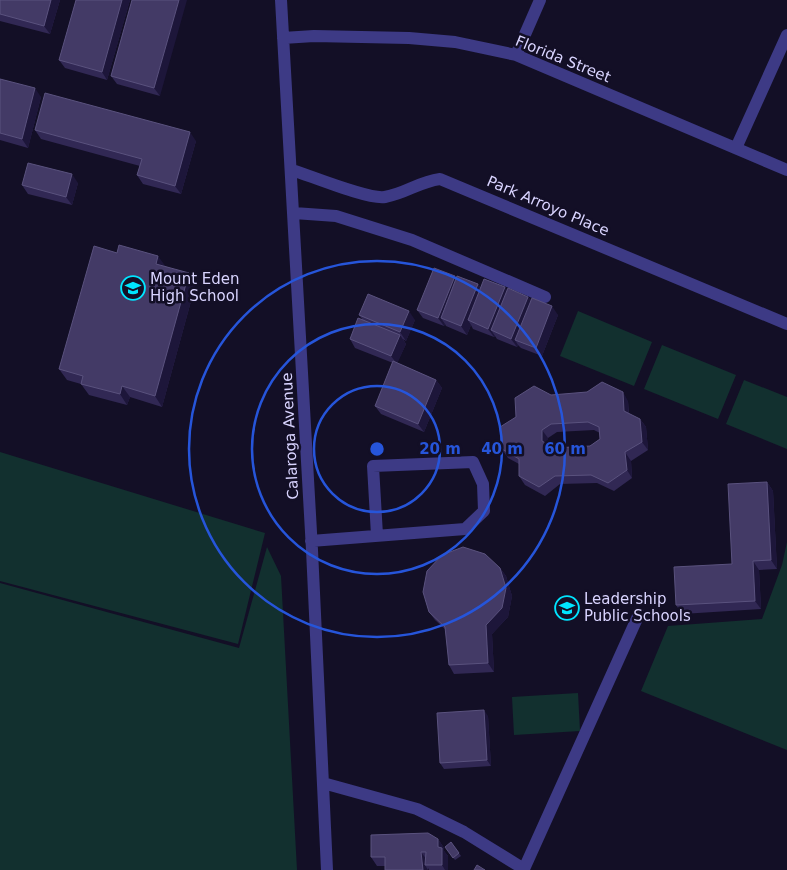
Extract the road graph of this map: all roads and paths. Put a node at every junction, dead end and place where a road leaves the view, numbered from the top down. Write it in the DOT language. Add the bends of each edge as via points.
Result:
graph roads {
  1 [pos="281,0"];
  2 [pos="540,0"];
  3 [pos="787,35"];
  4 [pos="283,38"];
  5 [pos="516,55"];
  6 [pos="736,148"];
  7 [pos="292,170"];
  8 [pos="787,170"];
  9 [pos="294,213"];
  10 [pos="545,297"];
  11 [pos="787,324"];
  12 [pos="377,535"];
  13 [pos="311,541"];
  14 [pos="639,614"];
  15 [pos="323,783"];
  16 [pos="327,870"];
  1 -- 4 [label="street, Calaroga Avenue"];
  2 -- 5 [label="street"];
  3 -- 6 [label="street"];
  4 -- 5 [label="street, Florida Street" via="409,38 455,42"];
  4 -- 7 [label="street, Calaroga Avenue"];
  5 -- 6 [label="street, Florida Street"];
  6 -- 8 [label="street, Florida Street"];
  7 -- 9 [label="street, Calaroga Avenue"];
  7 -- 11 [label="street, Park Arroyo Place" via="382,198 402,193 423,181 440,179"];
  9 -- 10 [label="street" via="336,216 412,240"];
  9 -- 13 [label="street, Calaroga Avenue"];
  12 -- 12 [label="street" via="465,529 484,511 483,484 473,462 373,466"];
  12 -- 13 [label="street"];
  13 -- 15 [label="street, Calaroga Avenue"];
  14 -- 15 [label="street" via="524,869 464,832 417,809"];
  15 -- 16 [label="street, Calaroga Avenue"];
}
